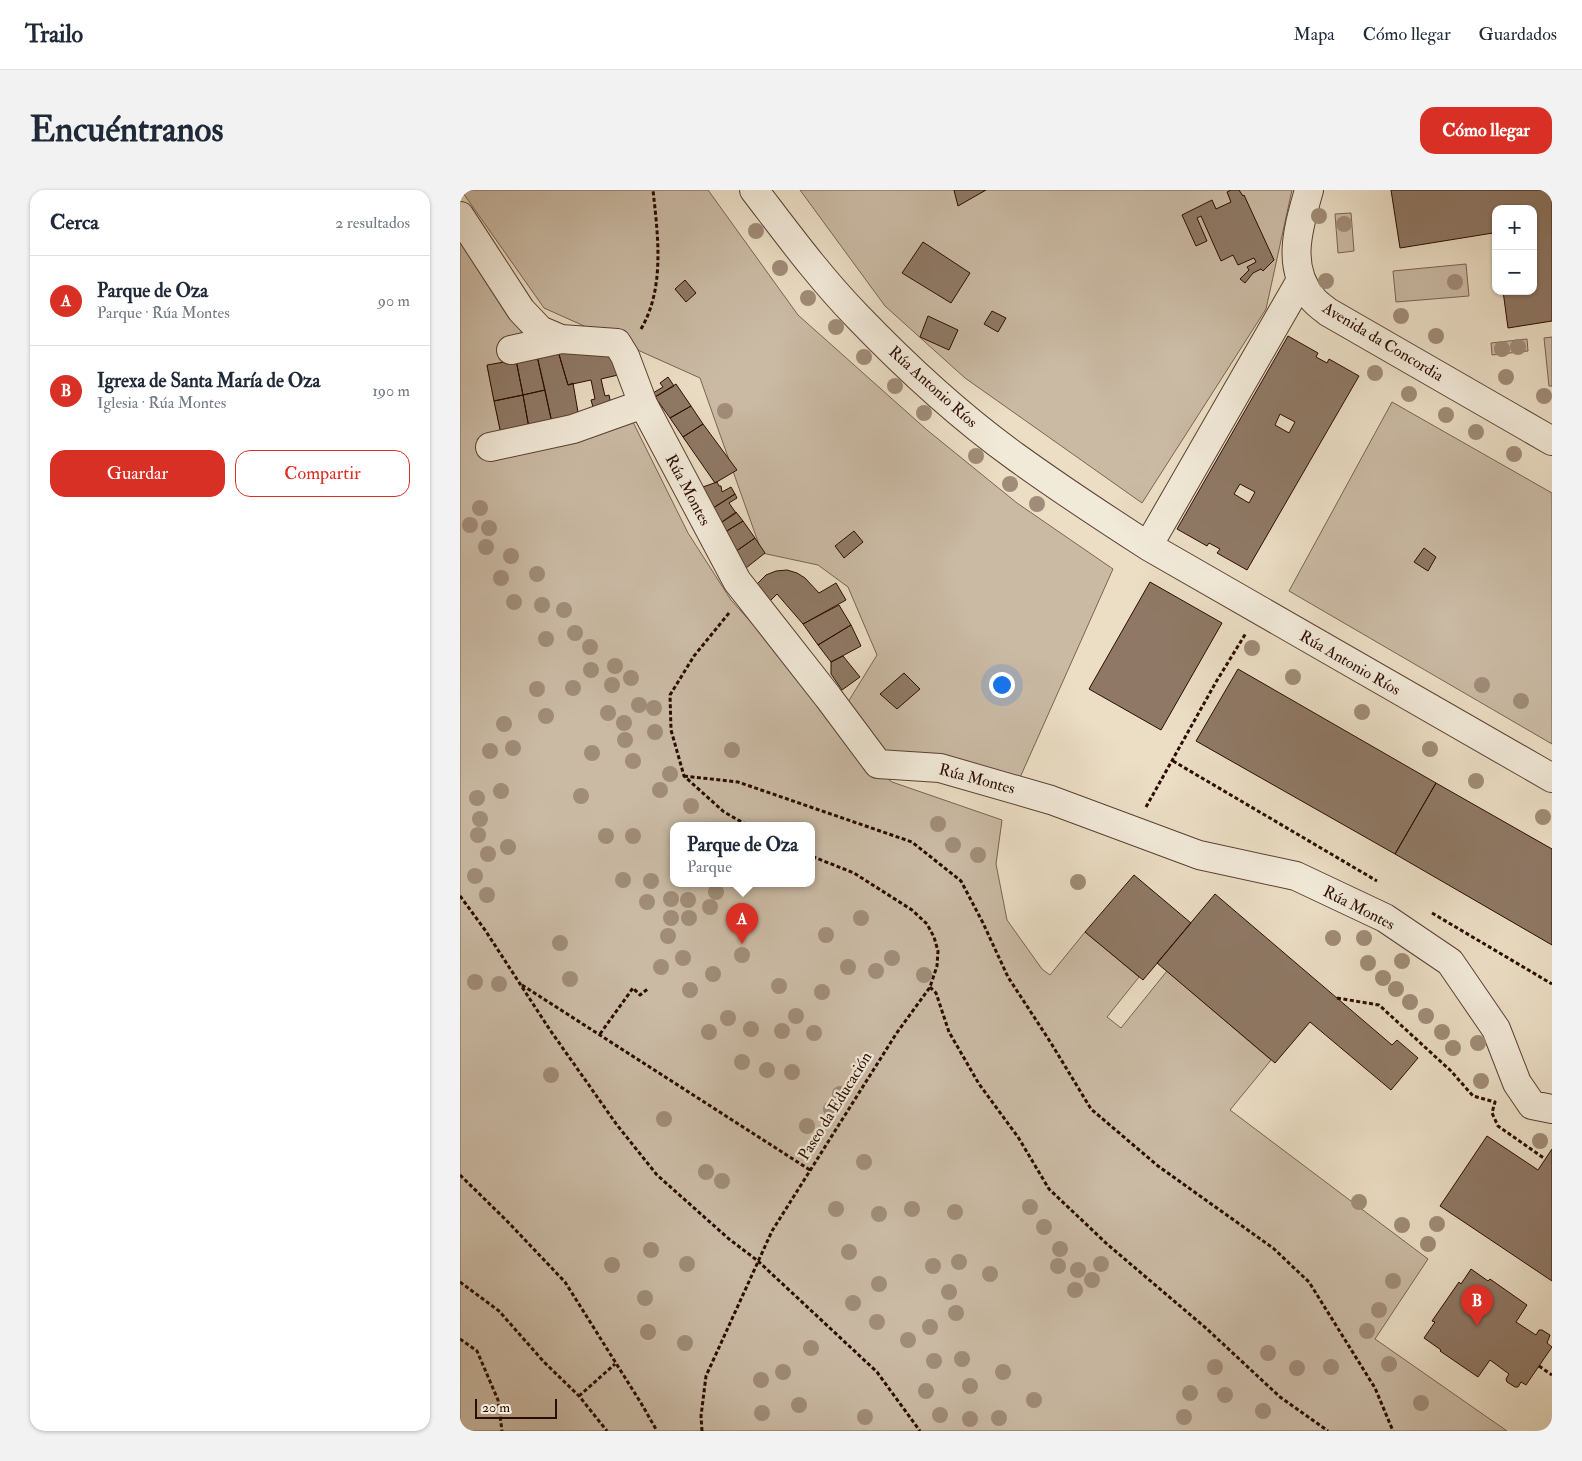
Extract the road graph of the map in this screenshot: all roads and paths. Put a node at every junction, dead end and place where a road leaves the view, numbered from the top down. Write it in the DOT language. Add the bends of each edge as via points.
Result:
graph roads {
  1 [pos="653,190"];
  2 [pos="754,190"];
  3 [pos="1308,190"];
  4 [pos="460,216"];
  5 [pos="1302,280"];
  6 [pos="561,339"];
  7 [pos="511,350"];
  8 [pos="625,356"];
  9 [pos="642,404"];
  10 [pos="1552,442"];
  11 [pos="490,447"];
  12 [pos="1148,546"];
  13 [pos="745,592"];
  14 [pos="1260,611"];
  15 [pos="1173,761"];
  16 [pos="684,776"];
  17 [pos="1552,778"];
  18 [pos="1153,795"];
  19 [pos="742,822"];
  20 [pos="815,858"];
  21 [pos="1383,885"];
  22 [pos="460,896"];
  23 [pos="1426,910"];
  24 [pos="520,984"];
  25 [pos="1552,984"];
  26 [pos="930,987"];
  27 [pos="649,988"];
  28 [pos="1337,998"];
  29 [pos="600,1034"];
  30 [pos="1552,1110"];
  31 [pos="1545,1159"];
  32 [pos="810,1170"];
  33 [pos="460,1175"];
  34 [pos="758,1261"];
  35 [pos="460,1282"];
  36 [pos="460,1339"];
  37 [pos="615,1364"];
  38 [pos="1539,1366"];
  39 [pos="1552,1375"];
  40 [pos="579,1396"];
  41 [pos="502,1431"];
  42 [pos="607,1431"];
  43 [pos="657,1431"];
  44 [pos="702,1431"];
  45 [pos="920,1431"];
  46 [pos="1328,1431"];
  47 [pos="1393,1431"];
  1 -- 8 [label="path" via="657,282 650,314"];
  2 -- 12 [label="street, Rúa Antonio Ríos" via="810,264 856,316 949,402 1015,456"];
  3 -- 5 [label="street, Avenida da Concordia" via="1297,235 1297,261"];
  4 -- 6 [label="street" via="521,310 540,330"];
  5 -- 10 [label="street, Avenida da Concordia" via="1312,298 1328,312"];
  5 -- 12 [label="street"];
  6 -- 7 [label="street"];
  6 -- 8 [label="street" via="617,343"];
  8 -- 9 [label="street, Rúa Montes"];
  9 -- 11 [label="street" via="573,429"];
  9 -- 13 [label="street, Rúa Montes"];
  12 -- 14 [label="street, Rúa Antonio Ríos"];
  13 -- 16 [label="path" via="694,656 670,695 670,730"];
  13 -- 30 [label="street, Rúa Montes" via="878,764 940,768 1051,800 1199,855 1296,876 1385,918 1450,962 1496,1029 1517,1083 1532,1104"];
  14 -- 15 [label="path"];
  14 -- 17 [label="street, Rúa Antonio Ríos"];
  15 -- 18 [label="path"];
  15 -- 21 [label="path"];
  16 -- 19 [label="path" via="724,812"];
  16 -- 47 [label="path" via="738,782 912,842 961,881 1008,977 1091,1109 1158,1166 1273,1248 1309,1282 1374,1388"];
  20 -- 26 [label="path, Paseo da Educación" via="854,873 912,910 926,924 938,951"];
  22 -- 24 [label="path"];
  23 -- 25 [label="path"];
  24 -- 29 [label="path"];
  24 -- 34 [label="path" via="612,1117 657,1175"];
  26 -- 32 [label="path, Paseo da Educación" via="896,1034"];
  26 -- 46 [label="path" via="936,994 949,1032 979,1084 1018,1137 1049,1189 1280,1397"];
  27 -- 29 [label="path" via="640,995 633,988"];
  28 -- 31 [label="path" via="1379,1005 1451,1071 1473,1096 1495,1102 1492,1113 1498,1126"];
  29 -- 32 [label="path"];
  32 -- 34 [label="path, Paseo da Educación"];
  33 -- 37 [label="path" via="565,1282"];
  34 -- 44 [label="path, Paseo da Educación" via="706,1376"];
  34 -- 45 [label="path" via="877,1372"];
  35 -- 40 [label="path" via="499,1311"];
  36 -- 41 [label="path" via="477,1351 498,1400"];
  37 -- 40 [label="path"];
  37 -- 43 [label="path"];
  38 -- 39 [label="path"];
  40 -- 42 [label="path"];
}
